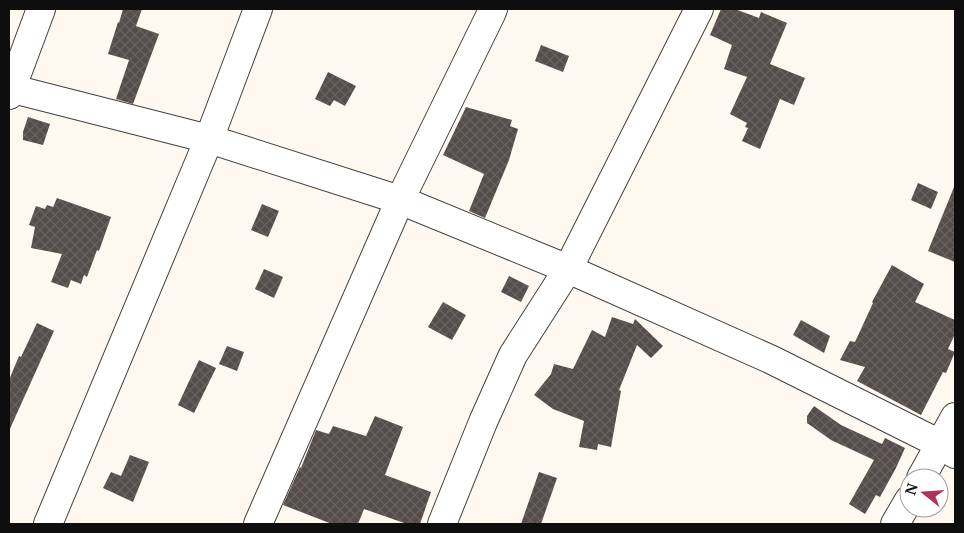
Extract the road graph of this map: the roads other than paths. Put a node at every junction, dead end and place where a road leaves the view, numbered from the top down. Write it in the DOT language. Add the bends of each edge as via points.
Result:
graph roads {
  1 [pos="41,9"];
  2 [pos="258,9"];
  3 [pos="493,9"];
  4 [pos="700,9"];
  5 [pos="10,90"];
  6 [pos="209,138"];
  7 [pos="400,200"];
  8 [pos="568,269"];
  9 [pos="955,417"];
  10 [pos="948,449"];
  11 [pos="930,468"];
  12 [pos="48,524"];
  13 [pos="258,524"];
  14 [pos="442,524"];
  1 -- 5 [label="street"];
  2 -- 6 [label="street"];
  3 -- 7 [label="street"];
  4 -- 8 [label="street"];
  5 -- 6 [label="street"];
  6 -- 7 [label="street"];
  6 -- 12 [label="street"];
  7 -- 8 [label="street"];
  7 -- 13 [label="street"];
  8 -- 10 [label="street" via="772,360"];
  8 -- 14 [label="street" via="514,355"];
  9 -- 10 [label="street"];
  10 -- 11 [label="street"];
}
